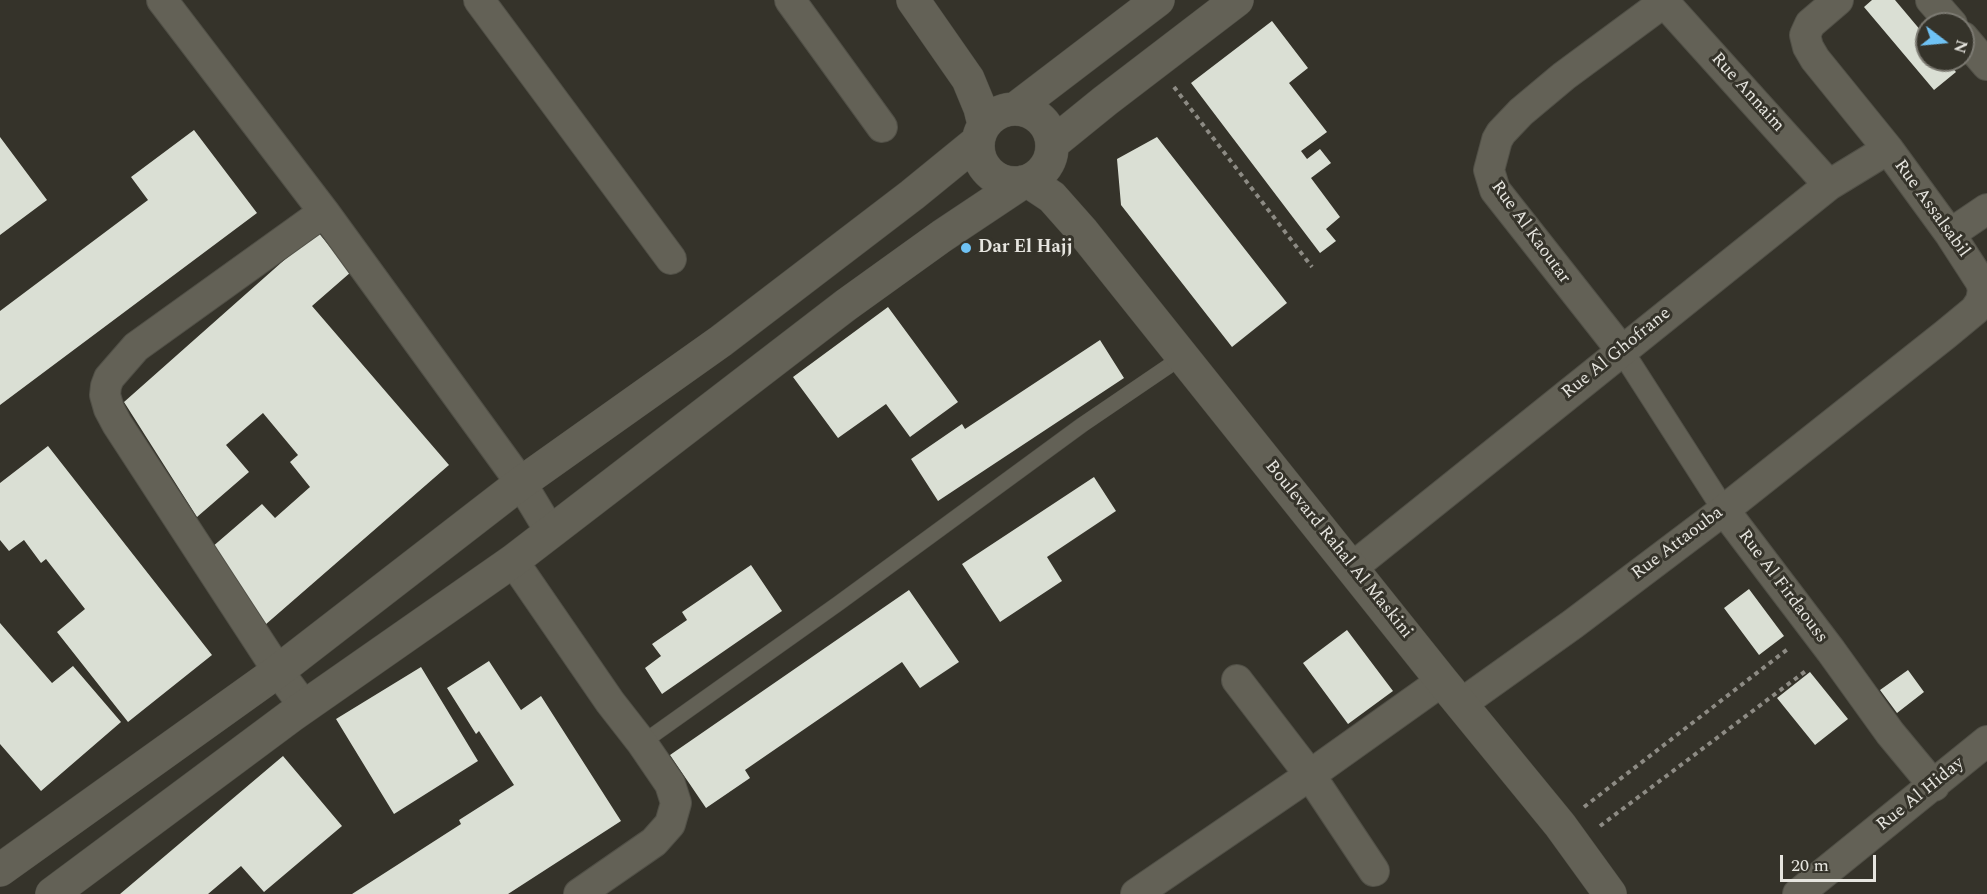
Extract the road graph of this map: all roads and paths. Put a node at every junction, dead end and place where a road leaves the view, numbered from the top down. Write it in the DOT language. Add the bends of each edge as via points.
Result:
graph roads {
  1 [pos="162,0"];
  2 [pos="479,0"];
  3 [pos="790,0"];
  4 [pos="913,0"];
  5 [pos="1158,0"];
  6 [pos="1237,0"];
  7 [pos="1838,0"];
  8 [pos="1931,0"];
  9 [pos="1666,1"];
  10 [pos="1942,12"];
  11 [pos="1155,63"];
  12 [pos="995,121"];
  13 [pos="882,127"];
  14 [pos="1888,149"];
  15 [pos="1037,169"];
  16 [pos="1829,185"];
  17 [pos="1987,209"];
  18 [pos="324,212"];
  19 [pos="1950,234"];
  20 [pos="671,259"];
  21 [pos="1312,267"];
  22 [pos="1622,351"];
  23 [pos="1182,357"];
  24 [pos="1890,379"];
  25 [pos="521,483"];
  26 [pos="1724,510"];
  27 [pos="550,531"];
  28 [pos="513,561"];
  29 [pos="1353,567"];
  30 [pos="1822,640"];
  31 [pos="278,671"];
  32 [pos="1237,680"];
  33 [pos="1452,692"];
  34 [pos="304,706"];
  35 [pos="1987,741"];
  36 [pos="642,743"];
  37 [pos="1310,775"];
  38 [pos="1934,786"];
  39 [pos="1567,835"];
  40 [pos="0,870"];
  41 [pos="1374,871"];
  42 [pos="52,894"];
  43 [pos="579,894"];
  44 [pos="1136,894"];
  45 [pos="1610,894"];
  46 [pos="1798,894"];
  1 -- 18 [label="street"];
  2 -- 20 [label="street"];
  3 -- 13 [label="street"];
  4 -- 12 [label="street, Boulevard Rahal Al Maskini"];
  5 -- 12 [label="street"];
  6 -- 11 [label="street"];
  7 -- 14 [label="street, Rue Assalsabil" via="1810,24 1805,35 1808,47"];
  8 -- 10 [label="street"];
  9 -- 16 [label="street, Rue Annaim"];
  9 -- 22 [label="street, Rue Al Kaoutar" via="1521,112 1497,140 1489,170 1494,190"];
  11 -- 15 [label="street"];
  11 -- 21 [label="path"];
  12 -- 15 [label="street, Boulevard Rahal Al Maskini" via="1033,113 1047,127"];
  12 -- 15 [label="street, Boulevard Rahal Al Maskini" via="981,162 994,177 1013,183"];
  12 -- 25 [label="street" via="912,195 721,341"];
  14 -- 16 [label="street, Rue Al Ghofrane"];
  14 -- 19 [label="street, Rue Assalsabil"];
  15 -- 23 [label="street, Boulevard Rahal Al Maskini" via="1052,197"];
  15 -- 27 [label="street" via="846,305"];
  16 -- 22 [label="street, Rue Al Ghofrane"];
  17 -- 19 [label="street"];
  18 -- 25 [label="street"];
  18 -- 31 [label="street" via="136,347 109,378 105,395 117,424"];
  19 -- 24 [label="street, Rue Assalsabil" via="1981,282 1981,301 1976,310"];
  22 -- 26 [label="street, Rue Al Firdaouss"];
  22 -- 29 [label="street, Rue Al Ghofrane"];
  23 -- 29 [label="street, Boulevard Rahal Al Maskini"];
  23 -- 36 [label="lane"];
  24 -- 26 [label="street, Rue Attaouba"];
  25 -- 27 [label="street"];
  25 -- 31 [label="street"];
  26 -- 30 [label="street, Rue Al Firdaouss"];
  26 -- 33 [label="street, Rue Attaouba" via="1573,624"];
  27 -- 28 [label="street"];
  28 -- 34 [label="street"];
  28 -- 36 [label="street"];
  29 -- 33 [label="street, Boulevard Rahal Al Maskini"];
  30 -- 38 [label="street, Rue Al Firdaouss"];
  30 -- 39 [label="path"];
  30 -- 39 [label="path"];
  31 -- 34 [label="street"];
  31 -- 40 [label="street"];
  32 -- 37 [label="street"];
  33 -- 37 [label="street, Rue Attaouba"];
  33 -- 39 [label="street, Boulevard Rahal Al Maskini"];
  34 -- 42 [label="street"];
  35 -- 38 [label="street, Rue Al Hiday"];
  36 -- 43 [label="street" via="670,784 676,803 670,824 654,842"];
  37 -- 41 [label="street"];
  37 -- 44 [label="street, Rue Attaouba"];
  38 -- 46 [label="street, Rue Al Hiday"];
  39 -- 45 [label="street, Boulevard Rahal Al Maskini"];
}
